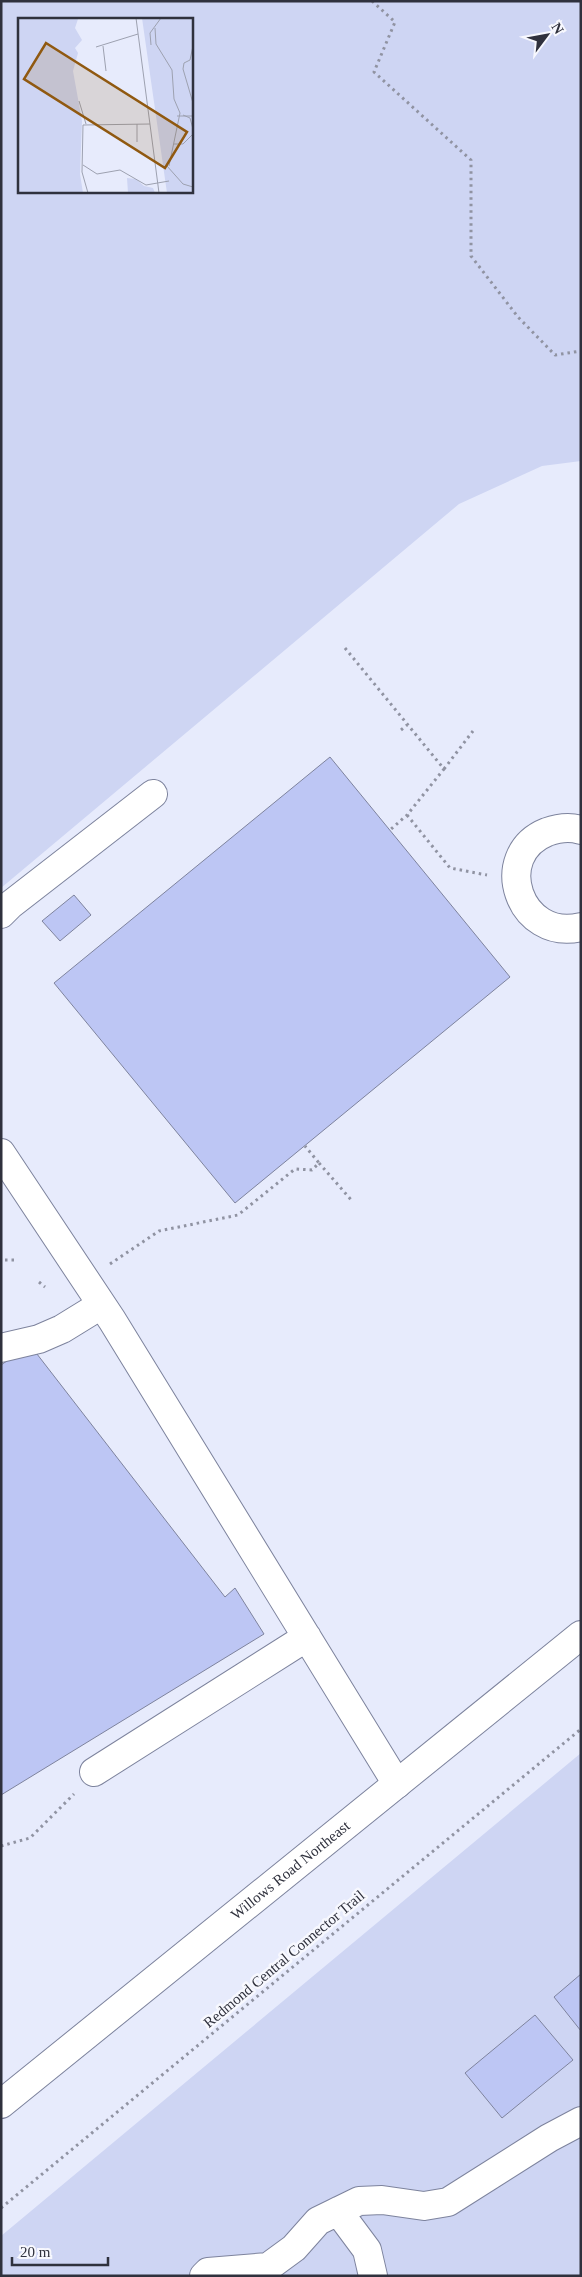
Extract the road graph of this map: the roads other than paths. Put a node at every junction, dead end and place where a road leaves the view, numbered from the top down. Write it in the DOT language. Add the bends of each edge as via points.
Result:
graph roads {
  1 [pos="153,794"];
  2 [pos="581,830"];
  3 [pos="1,914"];
  4 [pos="581,928"];
  5 [pos="1,1153"];
  6 [pos="101,1306"];
  7 [pos="1,1348"];
  8 [pos="581,1635"];
  9 [pos="307,1637"];
  10 [pos="94,1772"];
  11 [pos="397,1784"];
  12 [pos="1,2104"];
  13 [pos="581,2121"];
  14 [pos="338,2210"];
  15 [pos="204,2276"];
  16 [pos="373,2276"];
  1 -- 3 [label="main road"];
  2 -- 4 [label="main road" via="558,828 541,835 527,846 519,862 516,880 519,897 540,923 555,929"];
  5 -- 6 [label="main road"];
  6 -- 7 [label="main road" via="62,1330"];
  6 -- 9 [label="main road"];
  8 -- 11 [label="main road, Willows Road Northeast"];
  9 -- 10 [label="main road"];
  9 -- 11 [label="main road"];
  11 -- 12 [label="main road, Willows Road Northeast"];
  13 -- 14 [label="main road" via="448,2202 424,2206 382,2200 360,2201"];
  14 -- 15 [label="main road" via="318,2221 294,2248 268,2267 208,2272"];
  14 -- 16 [label="main road" via="367,2250"];
}
